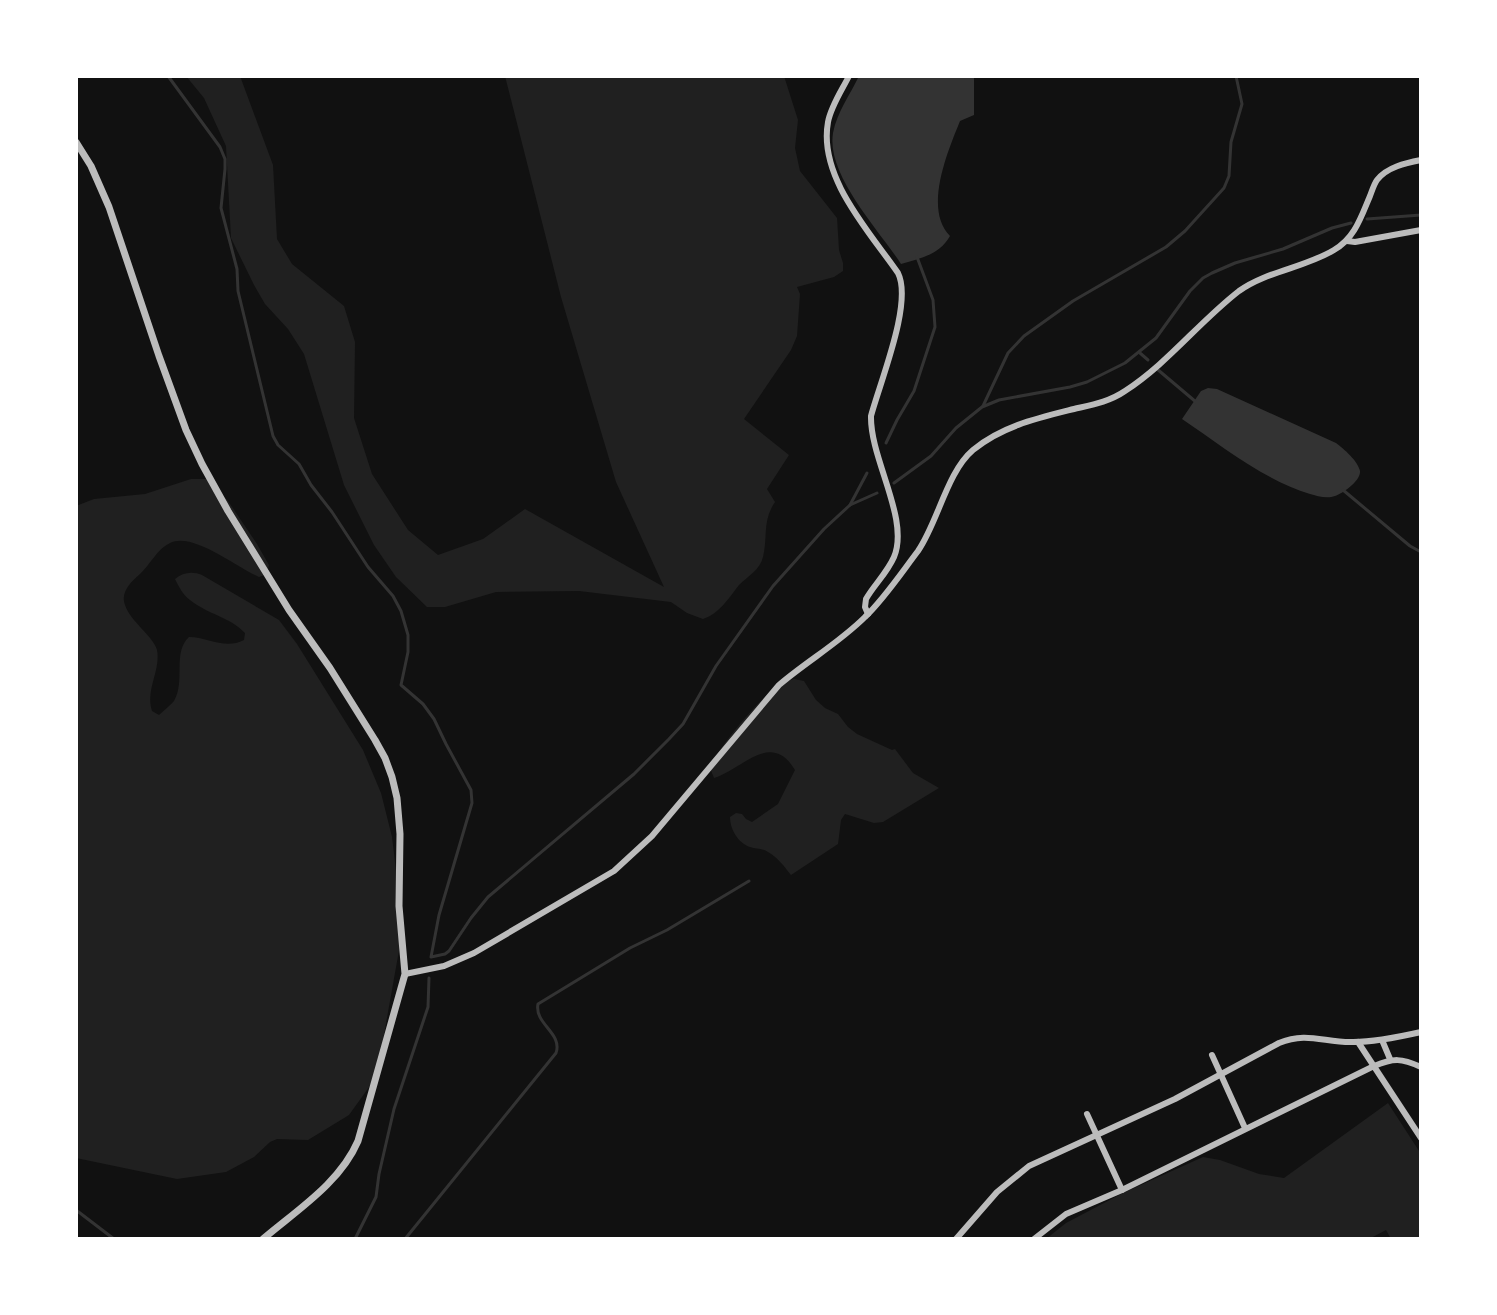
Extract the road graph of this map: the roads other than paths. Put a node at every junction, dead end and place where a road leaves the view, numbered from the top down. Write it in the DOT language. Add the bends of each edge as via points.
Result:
graph roads {
  1 [pos="849,76"];
  2 [pos="76,142"];
  3 [pos="1421,160"];
  4 [pos="1421,230"];
  5 [pos="1347,241"];
  6 [pos="868,614"];
  7 [pos="405,974"];
  8 [pos="1421,1032"];
  9 [pos="1382,1040"];
  10 [pos="1358,1042"];
  11 [pos="1212,1055"];
  12 [pos="1390,1059"];
  13 [pos="1374,1066"];
  14 [pos="1421,1067"];
  15 [pos="1222,1075"];
  16 [pos="1087,1114"];
  17 [pos="1245,1128"];
  18 [pos="1097,1136"];
  19 [pos="1421,1138"];
  20 [pos="1122,1190"];
  21 [pos="263,1239"];
  22 [pos="956,1239"];
  23 [pos="1034,1239"];
  1 -- 6 [label="street" via="828,121 829,154 840,187 903,288 902,309 871,416 895,513 897,547 866,599"];
  2 -- 7 [label="street" via="109,207 202,464 385,758 397,798"];
  3 -- 5 [label="street" via="1376,180"];
  4 -- 5 [label="street"];
  5 -- 6 [label="street" via="1240,291 1125,392 1023,422 970,452 920,548"];
  6 -- 7 [label="street" via="779,685 652,836 614,871 474,953"];
  7 -- 21 [label="street" via="351,1157"];
  8 -- 9 [label="street"];
  9 -- 10 [label="street"];
  9 -- 12 [label="street"];
  10 -- 13 [label="street"];
  10 -- 15 [label="street" via="1292,1038"];
  11 -- 15 [label="street"];
  12 -- 13 [label="street"];
  12 -- 14 [label="street"];
  13 -- 17 [label="street"];
  13 -- 19 [label="street"];
  15 -- 17 [label="street"];
  15 -- 18 [label="street"];
  16 -- 18 [label="street"];
  17 -- 20 [label="street"];
  18 -- 20 [label="street"];
  18 -- 22 [label="street" via="1011,1179"];
  20 -- 23 [label="street" via="1066,1214"];
}
